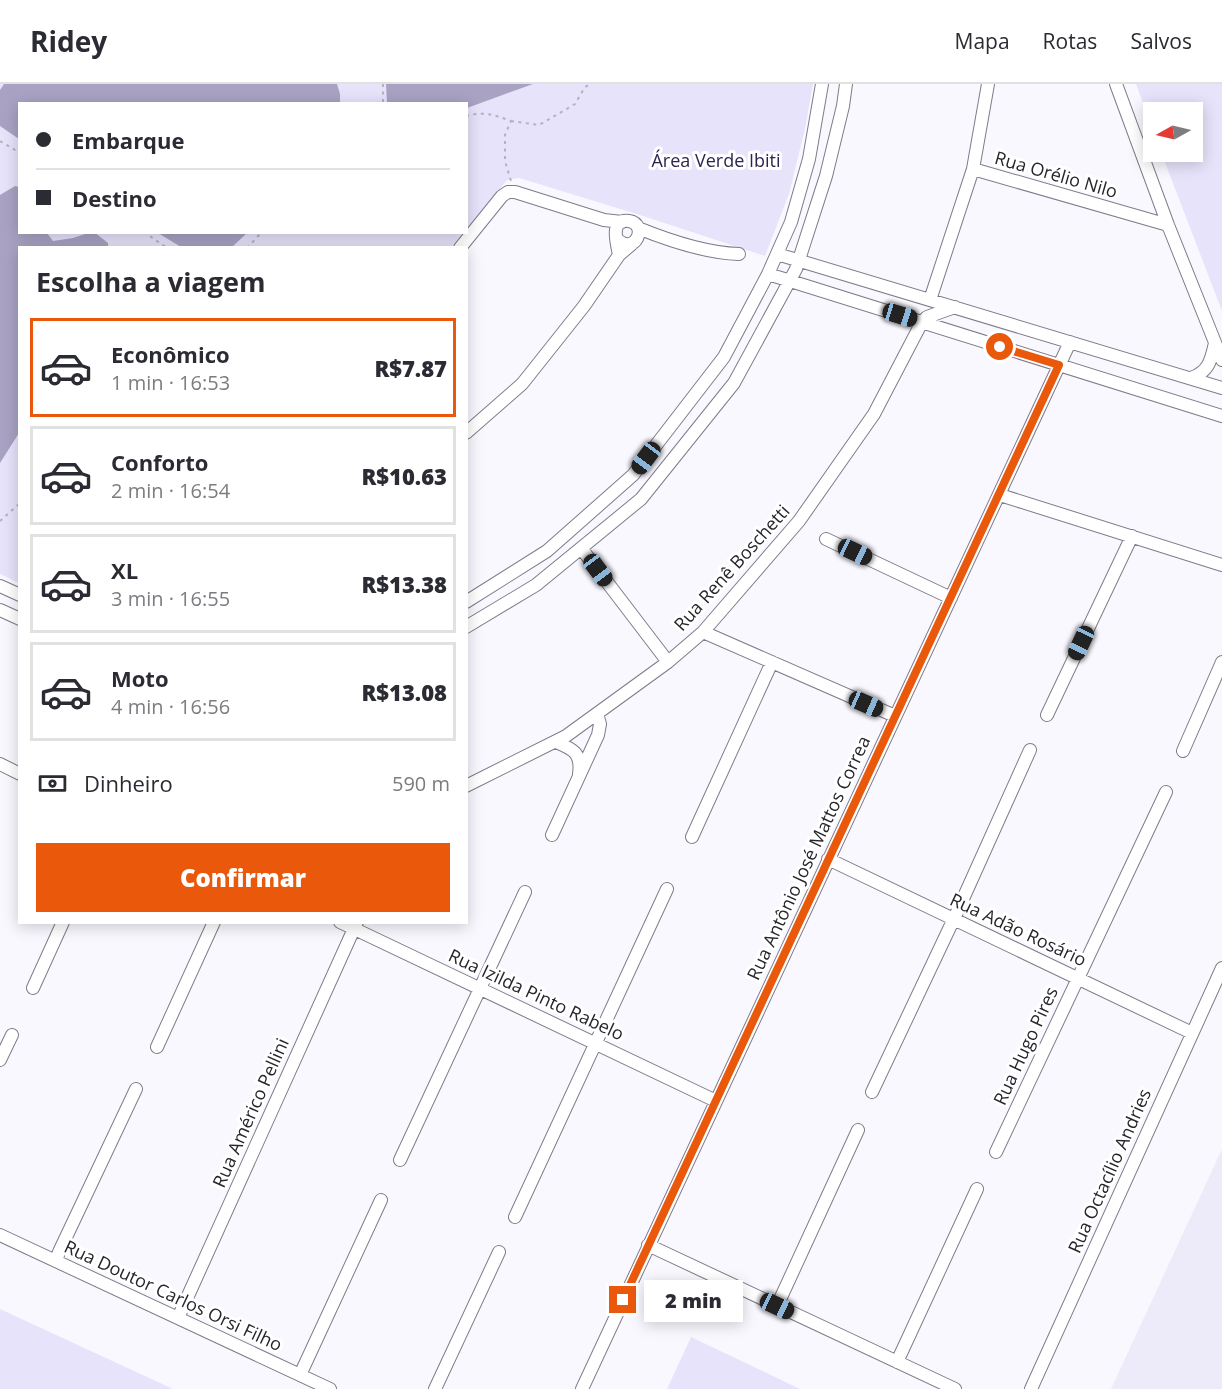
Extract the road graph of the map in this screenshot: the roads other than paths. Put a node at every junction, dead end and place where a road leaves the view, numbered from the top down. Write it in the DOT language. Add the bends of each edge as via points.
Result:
graph roads {
  1 [pos="822,84"];
  2 [pos="846,84"];
  3 [pos="988,84"];
  4 [pos="1116,84"];
  5 [pos="973,169"];
  6 [pos="1159,202"];
  7 [pos="1129,214"];
  8 [pos="791,222"];
  9 [pos="1168,225"];
  10 [pos="810,228"];
  11 [pos="618,231"];
  12 [pos="636,237"];
  13 [pos="462,246"];
  14 [pos="739,254"];
  15 [pos="777,254"];
  16 [pos="619,255"];
  17 [pos="799,261"];
  18 [pos="768,274"];
  19 [pos="790,281"];
  20 [pos="813,289"];
  21 [pos="909,293"];
  22 [pos="930,300"];
  23 [pos="754,301"];
  24 [pos="956,308"];
  25 [pos="773,311"];
  26 [pos="922,322"];
  27 [pos="1070,342"];
  28 [pos="1215,343"];
  29 [pos="1222,360"];
  30 [pos="1059,365"];
  31 [pos="1191,378"];
  32 [pos="1222,388"];
  33 [pos="1222,416"];
  34 [pos="468,431"];
  35 [pos="1000,495"];
  36 [pos="1132,537"];
  37 [pos="826,539"];
  38 [pos="581,548"];
  39 [pos="1222,565"];
  40 [pos="0,586"];
  41 [pos="18,594"];
  42 [pos="951,598"];
  43 [pos="468,602"];
  44 [pos="0,610"];
  45 [pos="18,618"];
  46 [pos="468,626"];
  47 [pos="703,632"];
  48 [pos="668,662"];
  49 [pos="772,662"];
  50 [pos="1222,662"];
  51 [pos="597,714"];
  52 [pos="895,716"];
  53 [pos="1047,716"];
  54 [pos="555,742"];
  55 [pos="1030,750"];
  56 [pos="1183,751"];
  57 [pos="0,764"];
  58 [pos="18,773"];
  59 [pos="578,778"];
  60 [pos="468,785"];
  61 [pos="1166,792"];
  62 [pos="552,835"];
  63 [pos="692,837"];
  64 [pos="828,860"];
  65 [pos="667,889"];
  66 [pos="525,892"];
  67 [pos="954,919"];
  68 [pos="62,924"];
  69 [pos="213,924"];
  70 [pos="356,926"];
  71 [pos="1222,968"];
  72 [pos="1078,978"];
  73 [pos="33,988"];
  74 [pos="480,988"];
  75 [pos="1192,1033"];
  76 [pos="12,1035"];
  77 [pos="596,1044"];
  78 [pos="157,1047"];
  79 [pos="0,1060"];
  80 [pos="136,1089"];
  81 [pos="872,1092"];
  82 [pos="716,1101"];
  83 [pos="858,1130"];
  84 [pos="996,1152"];
  85 [pos="400,1160"];
  86 [pos="977,1189"];
  87 [pos="381,1200"];
  88 [pos="515,1217"];
  89 [pos="0,1235"];
  90 [pos="648,1245"];
  91 [pos="499,1252"];
  92 [pos="56,1261"];
  93 [pos="777,1306"];
  94 [pos="178,1318"];
  95 [pos="897,1362"];
  96 [pos="300,1375"];
  97 [pos="330,1389"];
  98 [pos="435,1389"];
  99 [pos="582,1389"];
  100 [pos="955,1389"];
  101 [pos="1031,1389"];
  1 -- 8 [label="street"];
  2 -- 10 [label="street" via="831,157"];
  3 -- 5 [label="street"];
  4 -- 6 [label="street"];
  5 -- 7 [label="street, Rua Orélio Nilo"];
  5 -- 22 [label="street"];
  6 -- 7 [label="street, Rua Orélio Nilo" via="1146,212"];
  6 -- 9 [label="street"];
  7 -- 9 [label="street, Rua Orélio Nilo"];
  8 -- 10 [label="street" via="802,229"];
  8 -- 15 [label="street"];
  9 -- 28 [label="street"];
  10 -- 17 [label="street"];
  11 -- 12 [label="street" via="621,243 627,245"];
  11 -- 12 [label="street" via="628,221 634,223"];
  11 -- 13 [label="street" via="604,220 508,192"];
  11 -- 16 [label="street"];
  12 -- 14 [label="street" via="657,236 717,253"];
  12 -- 16 [label="street"];
  15 -- 17 [label="street"];
  15 -- 18 [label="street"];
  16 -- 34 [label="street" via="522,384"];
  17 -- 19 [label="street"];
  17 -- 21 [label="street"];
  18 -- 19 [label="street"];
  18 -- 23 [label="street"];
  19 -- 20 [label="street"];
  19 -- 25 [label="street"];
  20 -- 21 [label="street" via="819,274 885,294"];
  20 -- 26 [label="street"];
  21 -- 22 [label="street"];
  22 -- 24 [label="street"];
  23 -- 25 [label="street"];
  23 -- 43 [label="street" via="723,357 633,475 547,551"];
  24 -- 26 [label="street"];
  24 -- 27 [label="street"];
  25 -- 38 [label="street" via="734,383 641,499"];
  26 -- 30 [label="street"];
  26 -- 47 [label="street, Rua Renê Boschetti" via="874,414 800,521"];
  27 -- 30 [label="street, Rua Antônio José Mattos Correa"];
  27 -- 31 [label="street"];
  28 -- 29 [label="street"];
  28 -- 31 [label="street" via="1207,368"];
  30 -- 33 [label="street"];
  30 -- 35 [label="street, Rua Antônio José Mattos Correa"];
  31 -- 32 [label="street"];
  35 -- 36 [label="street"];
  35 -- 42 [label="street, Rua Antônio José Mattos Correa"];
  36 -- 39 [label="street"];
  36 -- 53 [label="street"];
  37 -- 42 [label="street"];
  38 -- 46 [label="street" via="536,585"];
  38 -- 48 [label="street"];
  40 -- 41 [label="street"];
  42 -- 52 [label="street, Rua Antônio José Mattos Correa"];
  44 -- 45 [label="street"];
  47 -- 48 [label="street, Rua Renê Boschetti"];
  47 -- 49 [label="street"];
  48 -- 51 [label="street, Rua Renê Boschetti"];
  49 -- 52 [label="street"];
  49 -- 63 [label="street"];
  50 -- 56 [label="street"];
  51 -- 54 [label="street, Rua Renê Boschetti"];
  51 -- 59 [label="street" via="598,735"];
  52 -- 64 [label="street, Rua Antônio José Mattos Correa"];
  54 -- 59 [label="street" via="575,751 580,763"];
  54 -- 60 [label="street, Rua Renê Boschetti"];
  55 -- 67 [label="street"];
  57 -- 58 [label="street"];
  59 -- 62 [label="street"];
  61 -- 72 [label="street, Rua Hugo Pires"];
  64 -- 67 [label="street, Rua Adão Rosário"];
  64 -- 82 [label="street, Rua Antônio José Mattos Correa"];
  65 -- 77 [label="street"];
  66 -- 74 [label="street"];
  67 -- 72 [label="street, Rua Adão Rosário"];
  67 -- 81 [label="street"];
  68 -- 73 [label="street"];
  69 -- 78 [label="street"];
  70 -- 74 [label="street, Rua Izilda Pinto Rabelo"];
  70 -- 94 [label="street, Rua Américo Pellini"];
  71 -- 75 [label="street, Rua Octacílio Andries"];
  72 -- 75 [label="street, Rua Adão Rosário"];
  72 -- 84 [label="street, Rua Hugo Pires"];
  74 -- 77 [label="street, Rua Izilda Pinto Rabelo"];
  74 -- 85 [label="street"];
  75 -- 101 [label="street, Rua Octacílio Andries"];
  76 -- 79 [label="street"];
  77 -- 82 [label="street, Rua Izilda Pinto Rabelo"];
  77 -- 88 [label="street"];
  80 -- 92 [label="street"];
  82 -- 90 [label="street, Rua Antônio José Mattos Correa"];
  83 -- 93 [label="street"];
  86 -- 95 [label="street"];
  87 -- 96 [label="street"];
  89 -- 92 [label="street, Rua Doutor Carlos Orsi Filho"];
  90 -- 93 [label="street"];
  90 -- 99 [label="street, Rua Antônio José Mattos Correa"];
  91 -- 98 [label="street"];
  92 -- 94 [label="street, Rua Doutor Carlos Orsi Filho"];
  93 -- 95 [label="street"];
  94 -- 96 [label="street, Rua Doutor Carlos Orsi Filho"];
  95 -- 100 [label="street"];
  96 -- 97 [label="street, Rua Doutor Carlos Orsi Filho"];
}
